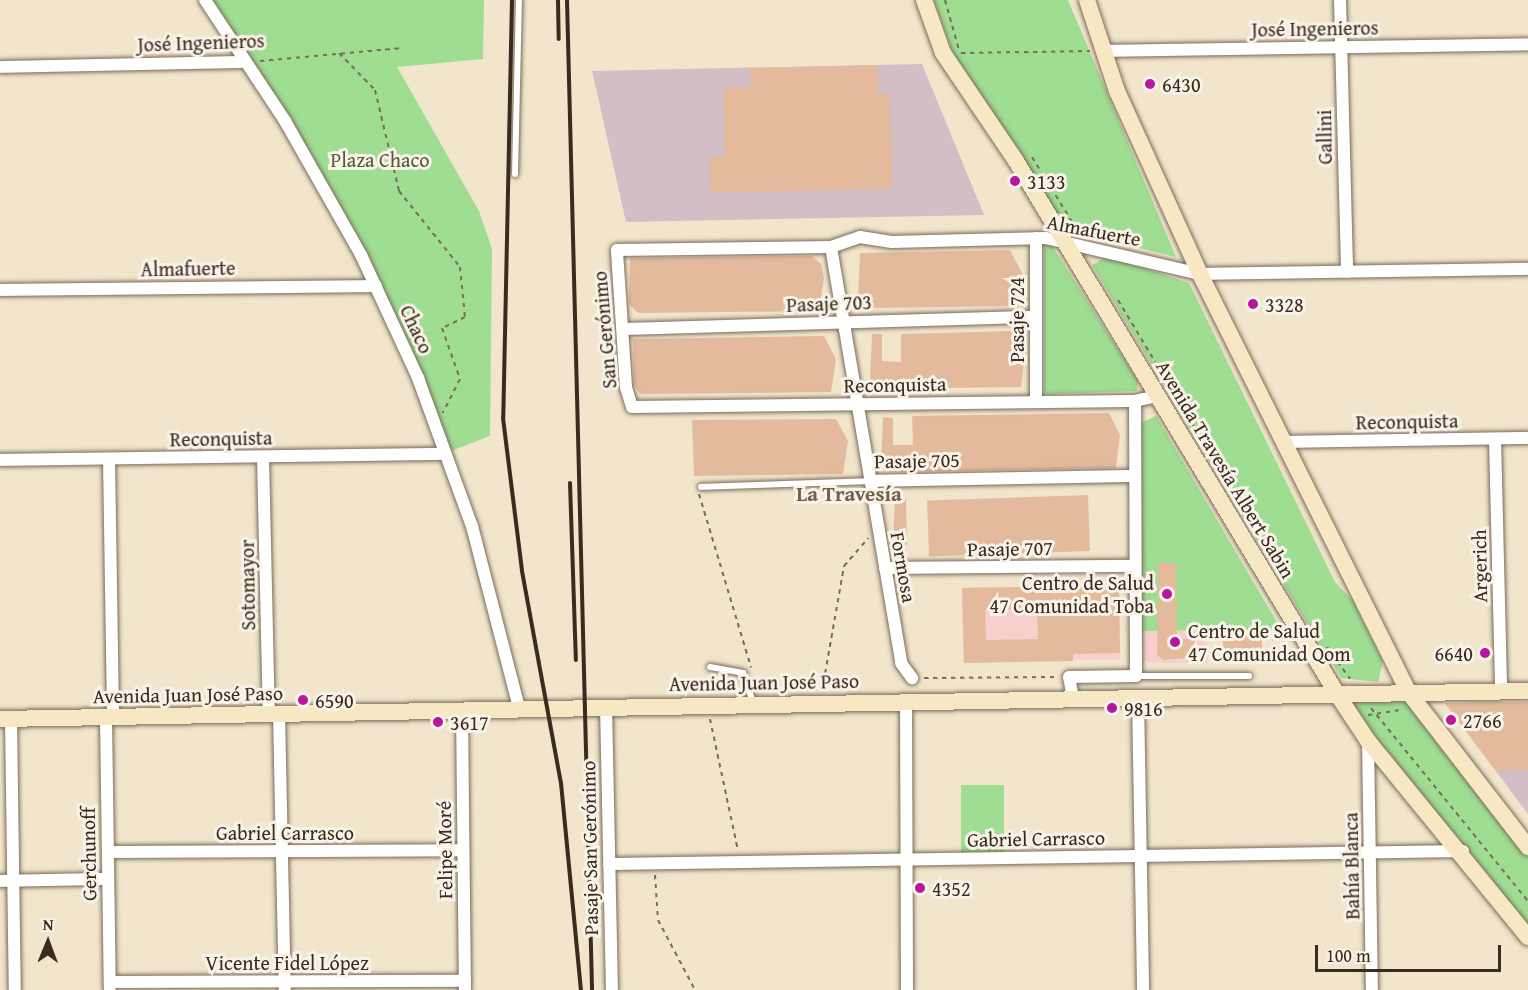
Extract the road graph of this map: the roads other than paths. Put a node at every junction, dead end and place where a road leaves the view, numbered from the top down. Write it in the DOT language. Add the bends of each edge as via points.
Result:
graph roads {
  1 [pos="205,0"];
  2 [pos="519,0"];
  3 [pos="924,0"];
  4 [pos="1089,0"];
  5 [pos="1340,0"];
  6 [pos="1528,44"];
  7 [pos="1341,47"];
  8 [pos="1104,51"];
  9 [pos="245,62"];
  10 [pos="0,67"];
  11 [pos="515,174"];
  12 [pos="1036,238"];
  13 [pos="1073,239"];
  14 [pos="831,247"];
  15 [pos="617,250"];
  16 [pos="1528,270"];
  17 [pos="1347,272"];
  18 [pos="1200,274"];
  19 [pos="376,286"];
  20 [pos="0,290"];
  21 [pos="1036,317"];
  22 [pos="843,322"];
  23 [pos="623,329"];
  24 [pos="1158,396"];
  25 [pos="1135,401"];
  26 [pos="1036,402"];
  27 [pos="857,404"];
  28 [pos="632,407"];
  29 [pos="1528,438"];
  30 [pos="1495,439"];
  31 [pos="1287,442"];
  32 [pos="443,454"];
  33 [pos="263,457"];
  34 [pos="109,459"];
  35 [pos="0,460"];
  36 [pos="1135,476"];
  37 [pos="870,481"];
  38 [pos="701,487"];
  39 [pos="1135,566"];
  40 [pos="885,568"];
  41 [pos="710,667"];
  42 [pos="1136,676"];
  43 [pos="1249,676"];
  44 [pos="912,678"];
  45 [pos="1501,692"];
  46 [pos="1528,692"];
  47 [pos="1409,693"];
  48 [pos="1337,694"];
  49 [pos="1138,698"];
  50 [pos="1073,699"];
  51 [pos="906,701"];
  52 [pos="753,704"];
  53 [pos="606,706"];
  54 [pos="519,708"];
  55 [pos="462,709"];
  56 [pos="274,713"];
  57 [pos="109,717"];
  58 [pos="5,719"];
  59 [pos="1368,741"];
  60 [pos="1528,847"];
  61 [pos="463,850"];
  62 [pos="1463,851"];
  63 [pos="108,852"];
  64 [pos="282,852"];
  65 [pos="1370,853"];
  66 [pos="1140,856"];
  67 [pos="907,859"];
  68 [pos="609,864"];
  69 [pos="108,879"];
  70 [pos="13,880"];
  71 [pos="0,881"];
  72 [pos="1528,937"];
  73 [pos="465,985"];
  74 [pos="110,986"];
  75 [pos="285,986"];
  76 [pos="15,990"];
  77 [pos="612,990"];
  78 [pos="907,990"];
  79 [pos="1143,990"];
  80 [pos="1372,990"];
  1 -- 9 [label="street, Chaco"];
  2 -- 11 [label="lane"];
  3 -- 13 [label="main road, Avenida Travesía Albert Sabin" via="943,53"];
  4 -- 8 [label="main road"];
  5 -- 7 [label="street, Gallini"];
  6 -- 7 [label="street, José Ingenieros"];
  7 -- 8 [label="street, José Ingenieros"];
  7 -- 17 [label="street, Gallini"];
  8 -- 18 [label="main road"];
  9 -- 10 [label="street, José Ingenieros"];
  9 -- 19 [label="street, Chaco" via="285,121"];
  12 -- 13 [label="street, Almafuerte"];
  12 -- 14 [label="street, Almafuerte" via="892,242 860,237"];
  12 -- 21 [label="street, Pasaje 724"];
  13 -- 18 [label="street, Almafuerte"];
  13 -- 24 [label="main road, Avenida Travesía Albert Sabin"];
  14 -- 15 [label="street, Almafuerte"];
  14 -- 22 [label="street, Formosa"];
  15 -- 23 [label="street, San Gerónimo"];
  16 -- 17 [label="street, Almafuerte"];
  17 -- 18 [label="street, Almafuerte"];
  18 -- 31 [label="main road"];
  19 -- 20 [label="street, Almafuerte"];
  19 -- 32 [label="street, Chaco"];
  21 -- 22 [label="street, Pasaje 703"];
  21 -- 26 [label="street, Pasaje 724"];
  22 -- 23 [label="street, Pasaje 703"];
  22 -- 27 [label="street, Formosa"];
  23 -- 28 [label="street, San Gerónimo" via="626,387"];
  24 -- 25 [label="street, Reconquista"];
  24 -- 48 [label="main road, Avenida Travesía Albert Sabin"];
  25 -- 26 [label="street, Reconquista"];
  25 -- 36 [label="street"];
  26 -- 27 [label="street, Reconquista"];
  27 -- 28 [label="street, Reconquista"];
  27 -- 37 [label="street, Formosa"];
  29 -- 30 [label="street, Reconquista"];
  30 -- 31 [label="street, Reconquista"];
  30 -- 45 [label="street, Argerich"];
  31 -- 47 [label="main road"];
  32 -- 33 [label="street, Reconquista"];
  32 -- 54 [label="street, Chaco" via="472,526"];
  33 -- 34 [label="street, Reconquista"];
  33 -- 56 [label="street, Sotomayor"];
  34 -- 35 [label="street, Reconquista"];
  34 -- 57 [label="street, Gerchunoff"];
  36 -- 37 [label="street, Pasaje 705"];
  36 -- 39 [label="street"];
  37 -- 38 [label="lane, Pasaje 705"];
  37 -- 40 [label="street, Formosa"];
  39 -- 40 [label="street, Pasaje 707"];
  39 -- 42 [label="street"];
  40 -- 44 [label="street, Formosa" via="901,663"];
  41 -- 52 [label="lane" via="743,673"];
  42 -- 43 [label="lane"];
  42 -- 50 [label="street" via="1069,676"];
  45 -- 46 [label="main road, Avenida Juan José Paso"];
  45 -- 47 [label="main road, Avenida Juan José Paso"];
  47 -- 48 [label="main road, Avenida Juan José Paso"];
  47 -- 60 [label="main road"];
  48 -- 49 [label="main road, Avenida Juan José Paso"];
  48 -- 59 [label="main road, Avenida Travesía Albert Sabin"];
  49 -- 50 [label="main road, Avenida Juan José Paso"];
  49 -- 66 [label="street"];
  50 -- 51 [label="main road, Avenida Juan José Paso"];
  51 -- 52 [label="main road, Avenida Juan José Paso"];
  51 -- 67 [label="street"];
  52 -- 53 [label="main road, Avenida Juan José Paso"];
  53 -- 54 [label="main road, Avenida Juan José Paso"];
  53 -- 68 [label="street, Pasaje San Gerónimo"];
  54 -- 55 [label="main road, Avenida Juan José Paso"];
  55 -- 56 [label="main road, Avenida Juan José Paso"];
  55 -- 61 [label="street, Felipe Moré"];
  56 -- 57 [label="main road, Avenida Juan José Paso"];
  56 -- 64 [label="street, Sotomayor"];
  57 -- 58 [label="main road, Avenida Juan José Paso"];
  57 -- 63 [label="street, Gerchunoff"];
  58 -- 70 [label="street"];
  59 -- 62 [label="main road, Avenida Travesía Albert Sabin"];
  59 -- 65 [label="street, Bahía Blanca"];
  61 -- 64 [label="street, Gabriel Carrasco"];
  61 -- 73 [label="street, Felipe Moré"];
  62 -- 65 [label="street, Gabriel Carrasco"];
  62 -- 72 [label="main road, Avenida Travesía Albert Sabin"];
  63 -- 64 [label="street, Gabriel Carrasco"];
  63 -- 69 [label="street, Gerchunoff"];
  64 -- 75 [label="street, Sotomayor"];
  65 -- 66 [label="street, Gabriel Carrasco"];
  65 -- 80 [label="street, Bahía Blanca"];
  66 -- 67 [label="street, Gabriel Carrasco"];
  66 -- 79 [label="street"];
  67 -- 68 [label="street, Gabriel Carrasco"];
  67 -- 78 [label="street"];
  68 -- 77 [label="street, Pasaje San Gerónimo"];
  69 -- 70 [label="street"];
  69 -- 74 [label="street, Gerchunoff"];
  70 -- 71 [label="street"];
  70 -- 76 [label="street"];
  73 -- 75 [label="street, Vicente Fidel López"];
  74 -- 75 [label="street, Vicente Fidel López"];
}
